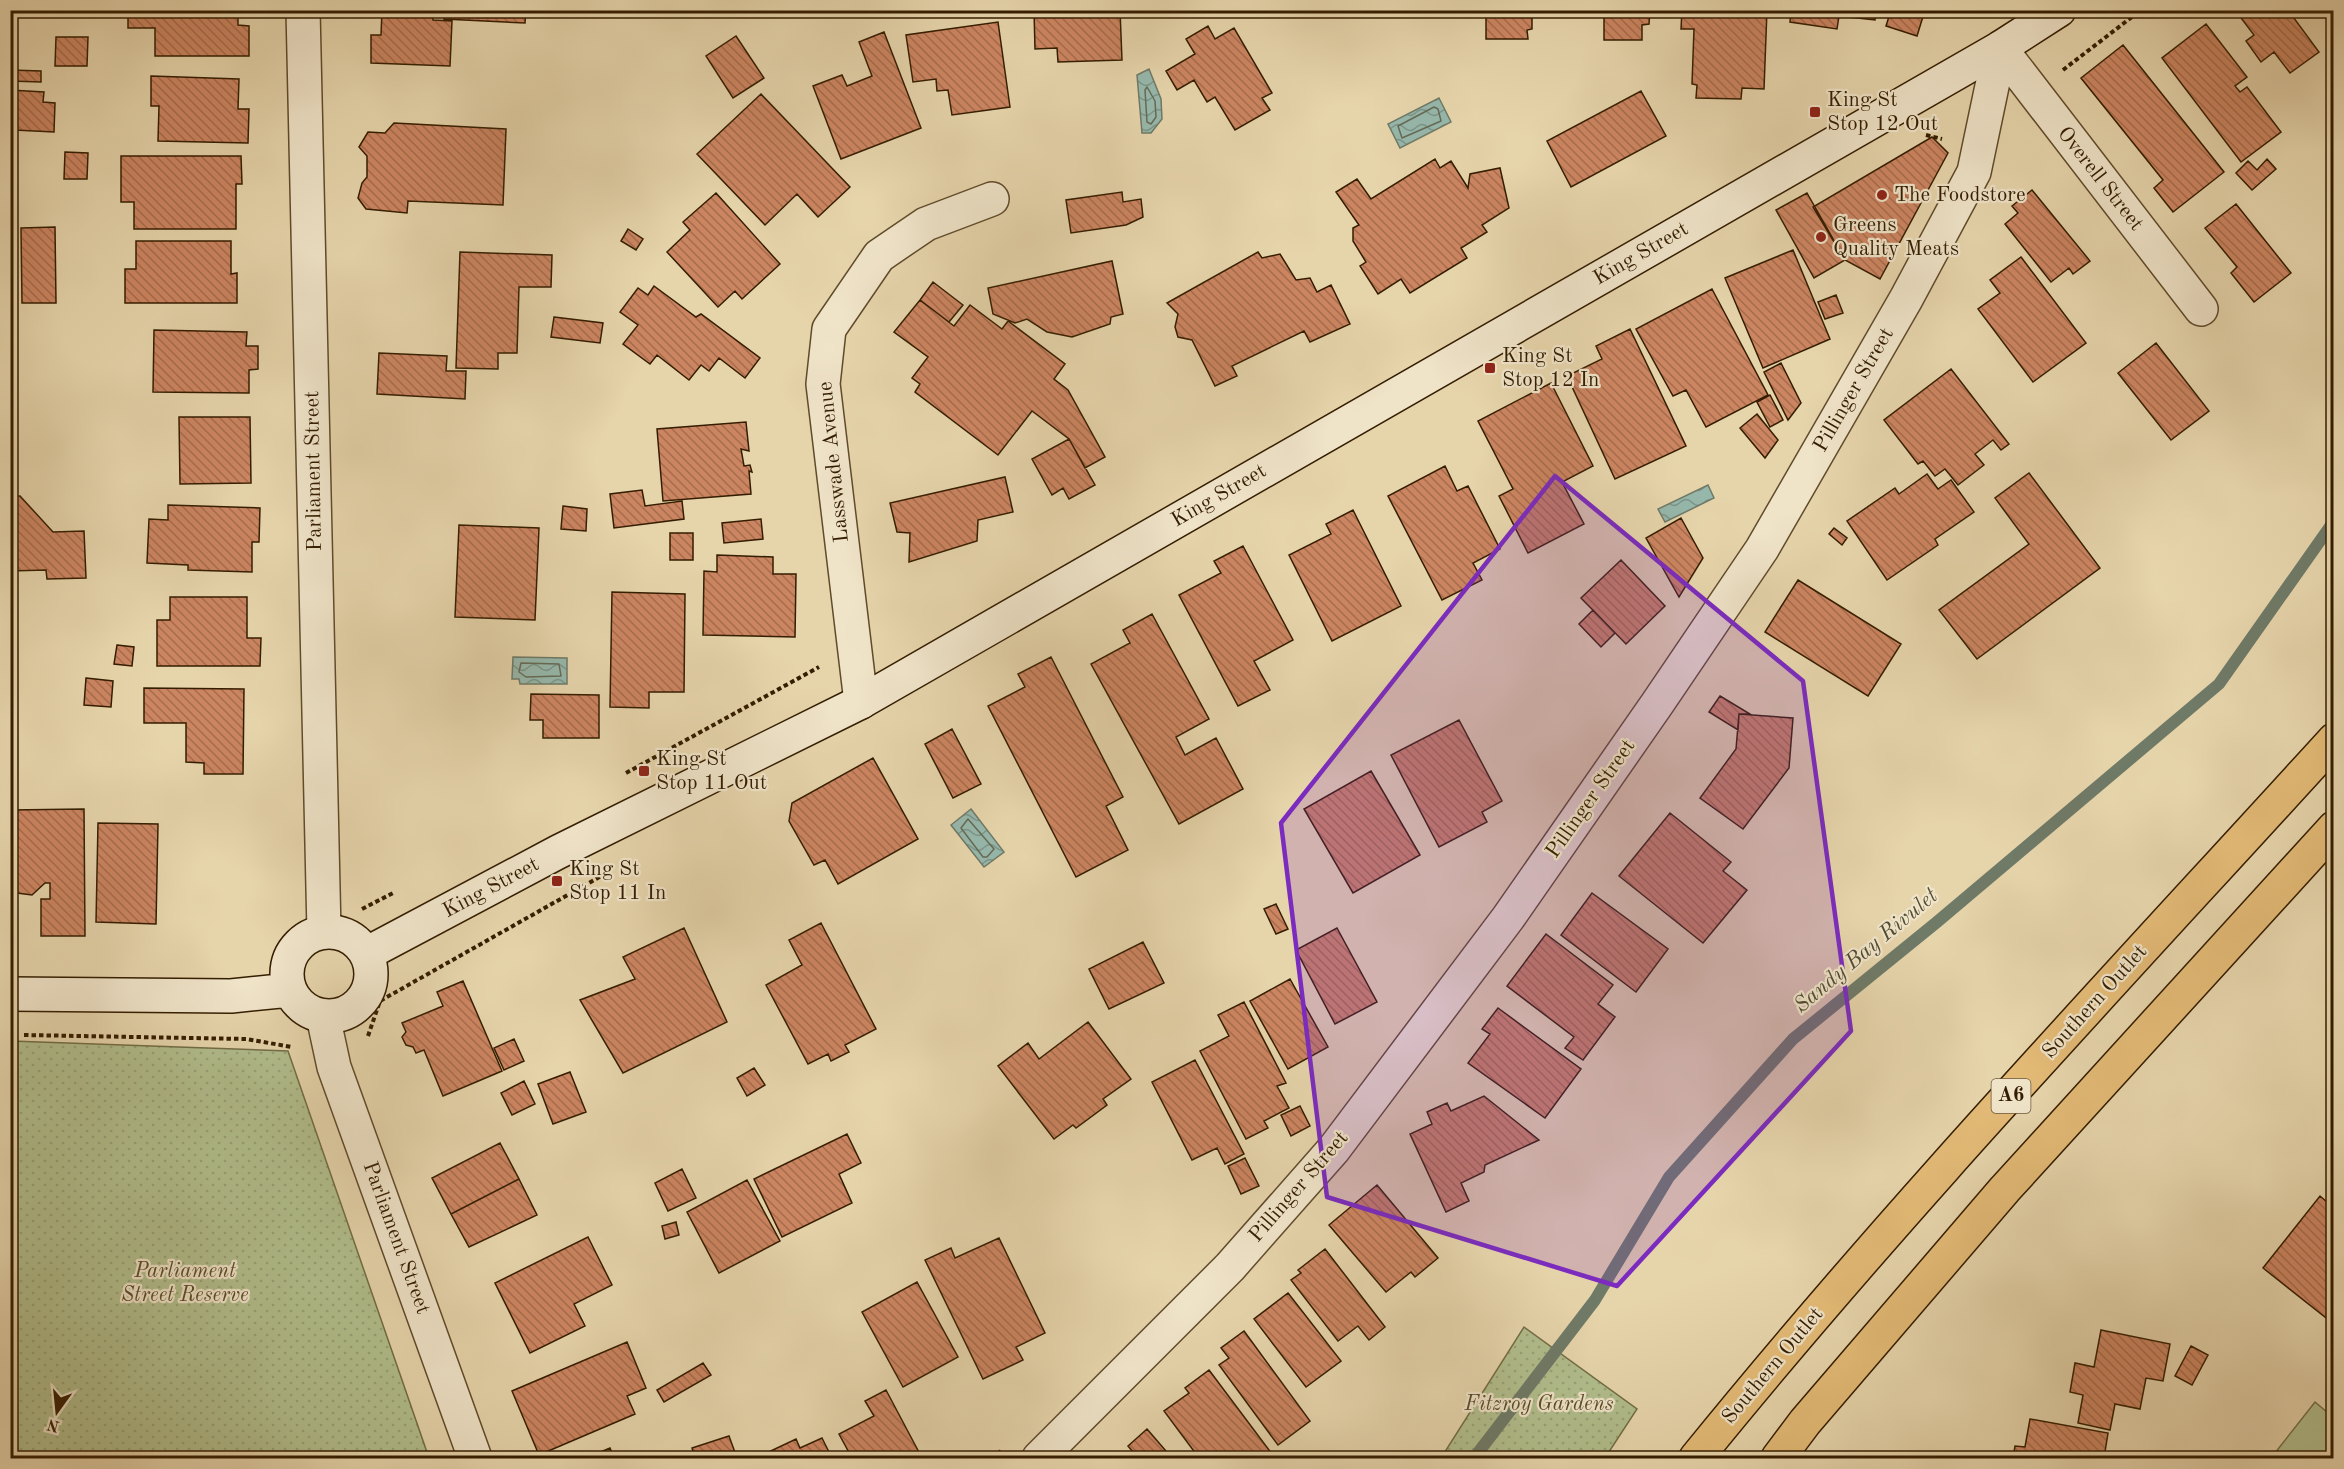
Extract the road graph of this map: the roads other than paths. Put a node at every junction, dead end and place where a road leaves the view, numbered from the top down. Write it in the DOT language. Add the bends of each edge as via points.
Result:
graph roads {
  1 [pos="303,10"];
  2 [pos="2059,10"];
  3 [pos="2000,48"];
  4 [pos="992,200"];
  5 [pos="2201,309"];
  6 [pos="861,702"];
  7 [pos="2334,740"];
  8 [pos="2334,828"];
  9 [pos="324,933"];
  10 [pos="366,954"];
  11 [pos="290,990"];
  12 [pos="10,994"];
  13 [pos="323,1016"];
  14 [pos="475,1458"];
  15 [pos="1039,1458"];
  16 [pos="1696,1458"];
  17 [pos="1778,1458"];
  1 -- 9 [label="street, Parliament Street"];
  2 -- 3 [label="street, King Street"];
  3 -- 5 [label="street, Overell Street"];
  3 -- 6 [label="street, King Street"];
  3 -- 15 [label="street, Pillinger Street" via="1974,172 1762,549 1658,704 1508,918 1334,1149 1230,1268"];
  4 -- 6 [label="street, Lasswade Avenue" via="926,224 879,256 829,329 824,384"];
  6 -- 10 [label="street, King Street" via="558,852"];
  7 -- 16 [label="highway, Southern Outlet / A6" via="1902,1218 1768,1369"];
  8 -- 17 [label="highway" via="2006,1189"];
  9 -- 10 [label="street" via="348,938"];
  9 -- 11 [label="street" via="301,943 292,953 287,978"];
  10 -- 13 [label="street" via="371,980 367,993 349,1012"];
  11 -- 12 [label="street" via="231,996"];
  11 -- 13 [label="street" via="303,1007"];
  13 -- 14 [label="street, Parliament Street" via="332,1054"];
}
